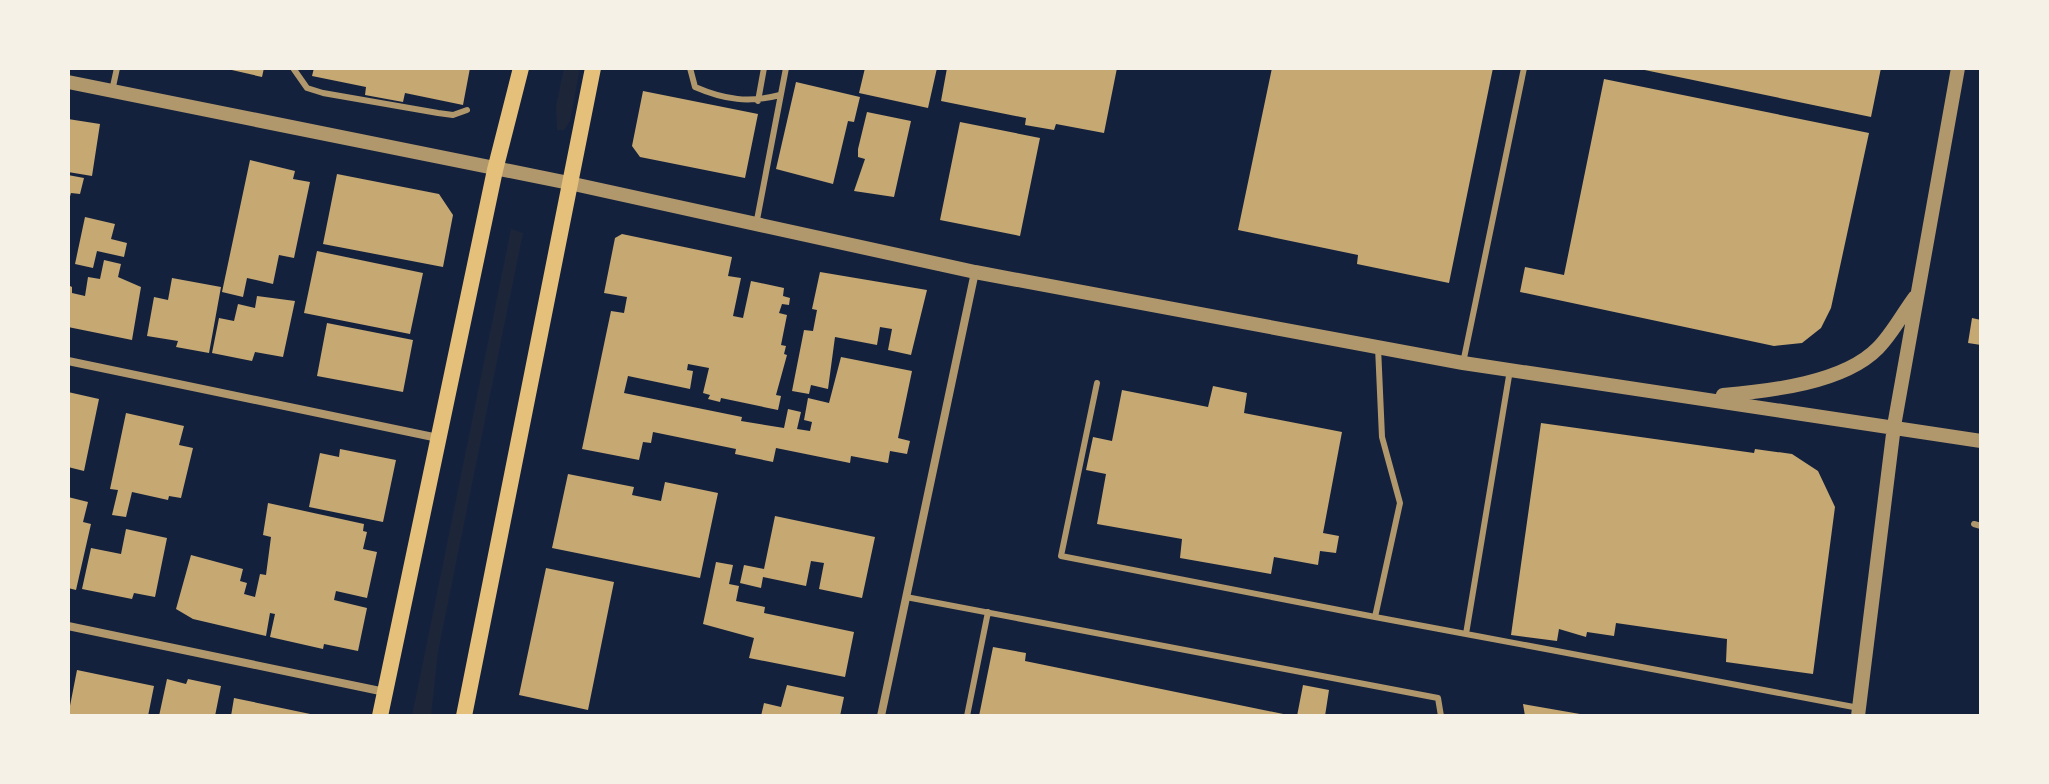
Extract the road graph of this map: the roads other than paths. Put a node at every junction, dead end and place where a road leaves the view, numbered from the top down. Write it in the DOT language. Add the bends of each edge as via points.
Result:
graph roads {
  1 [pos="117,68"];
  2 [pos="293,68"];
  3 [pos="521,68"];
  4 [pos="593,68"];
  5 [pos="690,68"];
  6 [pos="764,68"];
  7 [pos="786,68"];
  8 [pos="1524,68"];
  9 [pos="1958,68"];
  10 [pos="68,82"];
  11 [pos="112,91"];
  12 [pos="780,95"];
  13 [pos="758,101"];
  14 [pos="467,110"];
  15 [pos="495,170"];
  16 [pos="569,183"];
  17 [pos="756,225"];
  18 [pos="975,272"];
  19 [pos="1918,294"];
  20 [pos="1378,347"];
  21 [pos="68,361"];
  22 [pos="1463,363"];
  23 [pos="1510,370"];
  24 [pos="1097,383"];
  25 [pos="1701,397"];
  26 [pos="1894,426"];
  27 [pos="438,438"];
  28 [pos="1981,441"];
  29 [pos="906,597"];
  30 [pos="988,612"];
  31 [pos="1375,617"];
  32 [pos="68,626"];
  33 [pos="1466,634"];
  34 [pos="385,692"];
  35 [pos="1859,712"];
  36 [pos="380,716"];
  37 [pos="464,716"];
  38 [pos="881,716"];
  39 [pos="967,716"];
  40 [pos="1441,716"];
  1 -- 11 [label="lane"];
  2 -- 14 [label="lane" via="307,88 323,93 453,115"];
  3 -- 15 [label="main road"];
  4 -- 16 [label="main road"];
  5 -- 13 [label="lane" via="695,87 720,98"];
  6 -- 13 [label="lane"];
  7 -- 12 [label="lane"];
  8 -- 22 [label="lane"];
  9 -- 19 [label="street"];
  10 -- 11 [label="street"];
  11 -- 15 [label="street"];
  12 -- 13 [label="lane"];
  12 -- 17 [label="lane"];
  15 -- 16 [label="street"];
  15 -- 27 [label="main road"];
  16 -- 17 [label="street"];
  16 -- 37 [label="main road"];
  17 -- 18 [label="street"];
  18 -- 20 [label="street"];
  18 -- 29 [label="street"];
  19 -- 25 [label="street" via="1877,350 1837,372 1797,385"];
  19 -- 26 [label="street"];
  20 -- 22 [label="street"];
  20 -- 31 [label="lane" via="1382,437 1400,503"];
  21 -- 27 [label="street"];
  22 -- 23 [label="street"];
  23 -- 25 [label="street"];
  23 -- 33 [label="lane"];
  24 -- 31 [label="lane" via="1061,556"];
  25 -- 26 [label="street"];
  26 -- 28 [label="street"];
  26 -- 35 [label="street"];
  27 -- 34 [label="main road"];
  29 -- 30 [label="lane"];
  29 -- 38 [label="street"];
  30 -- 39 [label="lane"];
  30 -- 40 [label="lane" via="1438,698"];
  31 -- 33 [label="lane"];
  32 -- 34 [label="street"];
  33 -- 35 [label="lane"];
  34 -- 36 [label="main road"];
}
